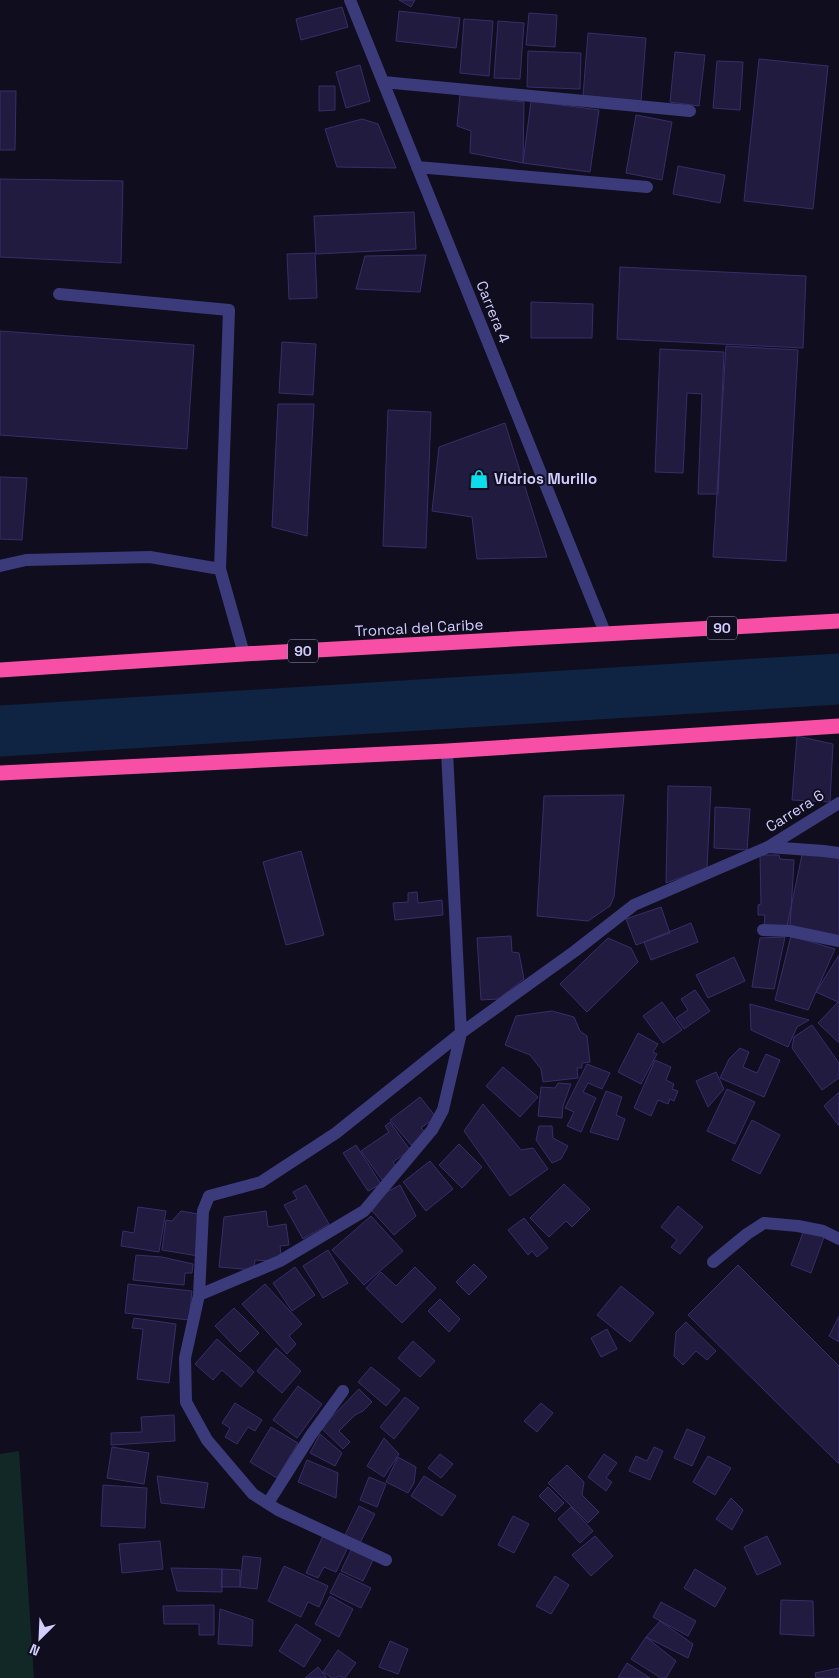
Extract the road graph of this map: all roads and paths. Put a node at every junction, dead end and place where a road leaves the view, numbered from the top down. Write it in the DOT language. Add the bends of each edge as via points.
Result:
graph roads {
  1 [pos="350,0"];
  2 [pos="383,82"];
  3 [pos="690,111"];
  4 [pos="417,167"];
  5 [pos="647,187"];
  6 [pos="58,294"];
  7 [pos="0,566"];
  8 [pos="220,569"];
  9 [pos="839,621"];
  10 [pos="606,636"];
  11 [pos="244,654"];
  12 [pos="0,670"];
  13 [pos="839,726"];
  14 [pos="447,751"];
  15 [pos="0,773"];
  16 [pos="839,803"];
  17 [pos="768,847"];
  18 [pos="839,854"];
  19 [pos="763,930"];
  20 [pos="839,941"];
  21 [pos="460,1033"];
  22 [pos="839,1239"];
  23 [pos="714,1262"];
  24 [pos="199,1295"];
  25 [pos="343,1391"];
  26 [pos="268,1503"];
  27 [pos="386,1560"];
  1 -- 2 [label="street, Carrera 4"];
  2 -- 3 [label="street"];
  2 -- 4 [label="street, Carrera 4"];
  4 -- 5 [label="street"];
  4 -- 10 [label="street, Carrera 4"];
  6 -- 8 [label="street" via="229,310"];
  7 -- 8 [label="street" via="26,560 150,557"];
  8 -- 11 [label="street"];
  9 -- 10 [label="highway, Troncal del Caribe / 90"];
  10 -- 11 [label="highway, Troncal del Caribe / 90"];
  11 -- 12 [label="highway, Troncal del Caribe / 90"];
  13 -- 14 [label="highway"];
  14 -- 15 [label="highway"];
  14 -- 21 [label="street"];
  16 -- 17 [label="street, Carrera 6"];
  17 -- 18 [label="street" via="824,850"];
  17 -- 21 [label="street, Carrera 6" via="634,905"];
  19 -- 20 [label="street" via="790,931"];
  21 -- 24 [label="street" via="443,1110 432,1130 364,1211 280,1261"];
  21 -- 24 [label="street, Carrera 6" via="336,1134 261,1182 209,1196 203,1211"];
  22 -- 23 [label="street" via="806,1227 764,1223"];
  24 -- 26 [label="street" via="185,1358 186,1402 207,1440 254,1494"];
  25 -- 26 [label="street"];
  26 -- 27 [label="street"];
}
